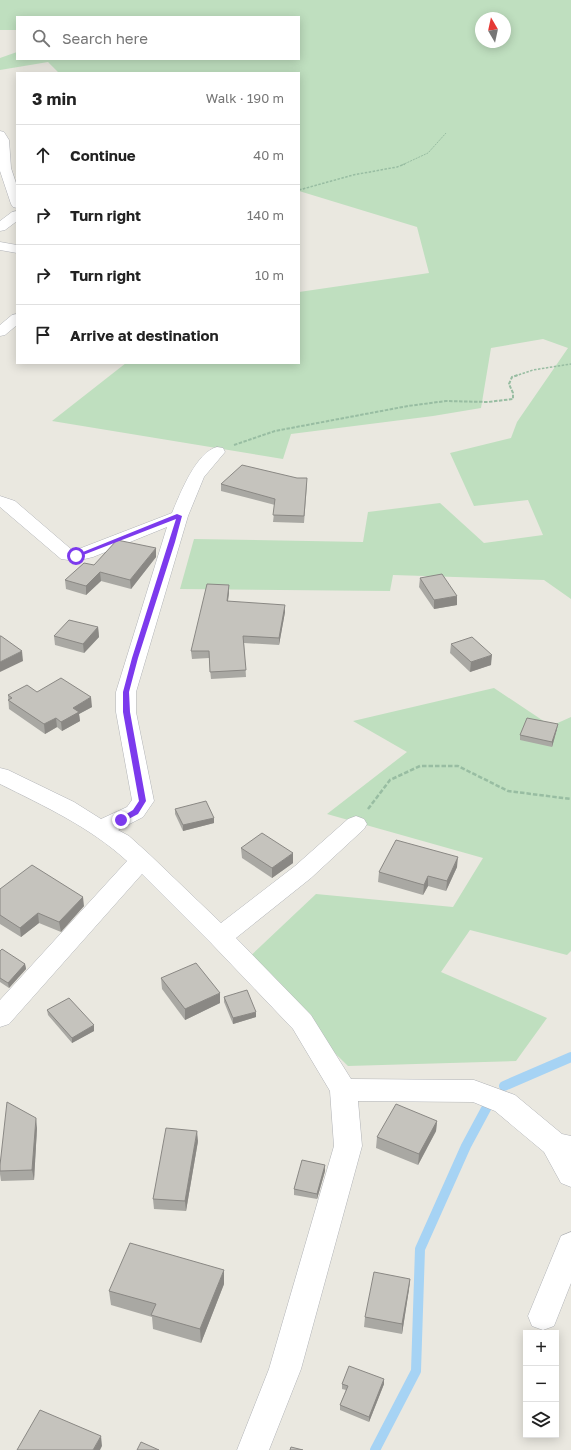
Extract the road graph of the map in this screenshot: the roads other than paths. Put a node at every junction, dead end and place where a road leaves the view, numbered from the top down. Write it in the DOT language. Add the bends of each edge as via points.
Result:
graph roads {
  1 [pos="1,138"];
  2 [pos="16,201"];
  3 [pos="16,216"];
  4 [pos="0,227"];
  5 [pos="0,246"];
  6 [pos="16,249"];
  7 [pos="16,319"];
  8 [pos="0,332"];
  9 [pos="217,452"];
  10 [pos="0,501"];
  11 [pos="179,516"];
  12 [pos="0,775"];
  13 [pos="356,824"];
  14 [pos="100,828"];
  15 [pos="141,860"];
  16 [pos="220,937"];
  17 [pos="0,1017"];
  18 [pos="344,1090"];
  19 [pos="562,1146"];
  20 [pos="571,1175"];
  21 [pos="571,1245"];
  22 [pos="543,1316"];
  23 [pos="253,1450"];
  1 -- 2 [label="street" via="5,168"];
  3 -- 4 [label="street"];
  5 -- 6 [label="street"];
  7 -- 8 [label="street"];
  9 -- 11 [label="street" via="196,476"];
  10 -- 11 [label="street" via="9,505 67,555 76,556"];
  11 -- 14 [label="street" via="126,692 126,712 143,801 135,812"];
  12 -- 14 [label="street" via="66,807"];
  13 -- 16 [label="street" via="303,872"];
  14 -- 15 [label="street"];
  15 -- 16 [label="street"];
  15 -- 17 [label="street"];
  16 -- 18 [label="street" via="302,1022"];
  18 -- 19 [label="street" via="474,1091 505,1103"];
  18 -- 23 [label="street" via="348,1146 285,1369"];
  19 -- 20 [label="street"];
  21 -- 22 [label="street"];
}
